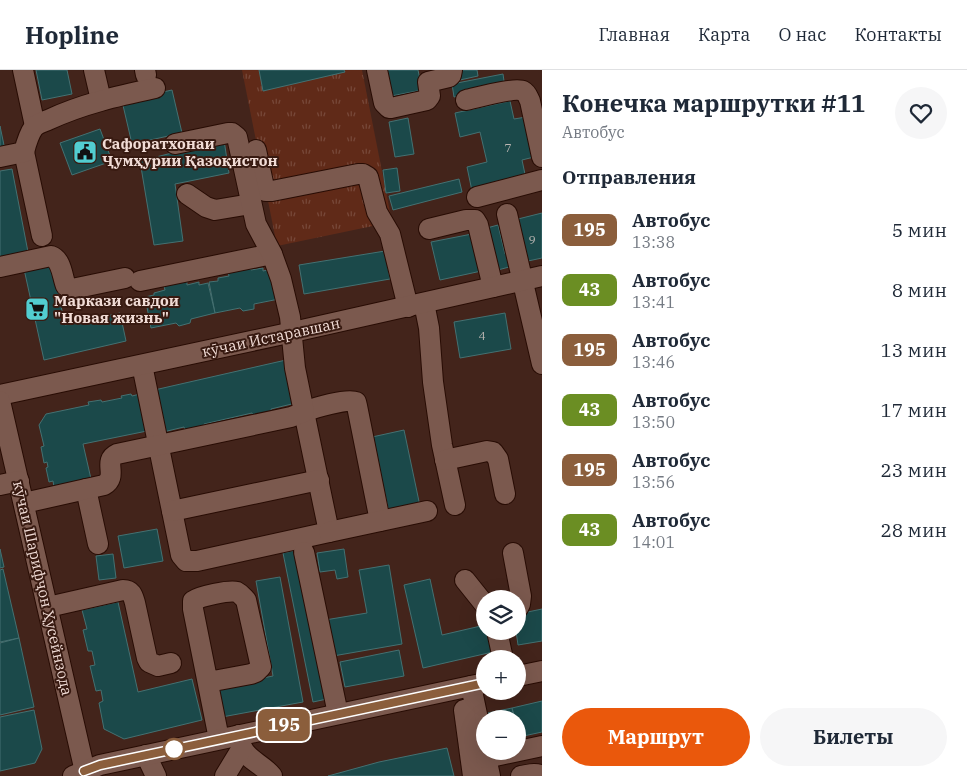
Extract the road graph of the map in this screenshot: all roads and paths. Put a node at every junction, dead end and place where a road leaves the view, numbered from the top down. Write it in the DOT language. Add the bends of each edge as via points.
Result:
graph roads {
  1 [pos="23,70"];
  2 [pos="94,70"];
  3 [pos="377,70"];
  4 [pos="452,70"];
  5 [pos="426,76"];
  6 [pos="149,78"];
  7 [pos="101,100"];
  8 [pos="466,100"];
  9 [pos="35,126"];
  10 [pos="540,135"];
  11 [pos="175,144"];
  12 [pos="256,150"];
  13 [pos="24,152"];
  14 [pos="0,157"];
  15 [pos="542,157"];
  16 [pos="542,180"];
  17 [pos="186,194"];
  18 [pos="477,196"];
  19 [pos="251,204"];
  20 [pos="507,214"];
  21 [pos="429,229"];
  22 [pos="42,236"];
  23 [pos="272,254"];
  24 [pos="0,267"];
  25 [pos="533,279"];
  26 [pos="493,288"];
  27 [pos="416,305"];
  28 [pos="292,332"];
  29 [pos="542,364"];
  30 [pos="142,365"];
  31 [pos="0,395"];
  32 [pos="0,401"];
  33 [pos="304,412"];
  34 [pos="159,445"];
  35 [pos="445,460"];
  36 [pos="319,480"];
  37 [pos="9,483"];
  38 [pos="86,489"];
  39 [pos="505,494"];
  40 [pos="24,504"];
  41 [pos="455,505"];
  42 [pos="172,511"];
  43 [pos="427,511"];
  44 [pos="380,521"];
  45 [pos="329,532"];
  46 [pos="98,544"];
  47 [pos="304,552"];
  48 [pos="513,553"];
  49 [pos="465,580"];
  50 [pos="520,590"];
  51 [pos="476,594"];
  52 [pos="48,607"];
  53 [pos="171,663"];
  54 [pos="526,671"];
  55 [pos="542,671"];
  56 [pos="208,682"];
  57 [pos="472,686"];
  58 [pos="338,714"];
  59 [pos="219,739"];
  60 [pos="240,742"];
  61 [pos="542,746"];
  62 [pos="146,755"];
  63 [pos="488,767"];
  64 [pos="81,774"];
  65 [pos="156,776"];
  66 [pos="225,776"];
  67 [pos="272,776"];
  68 [pos="472,776"];
  69 [pos="521,776"];
  70 [pos="542,776"];
  1 -- 9 [label="street"];
  2 -- 7 [label="street"];
  3 -- 5 [label="street" via="384,103 389,108 427,100 430,96"];
  4 -- 5 [label="street" via="449,77"];
  6 -- 7 [label="street"];
  7 -- 9 [label="street"];
  8 -- 10 [label="street" via="524,91"];
  9 -- 13 [label="street"];
  10 -- 15 [label="street"];
  11 -- 19 [label="street" via="235,134"];
  12 -- 27 [label="street" via="266,191 358,174 368,177 377,212 390,234"];
  13 -- 14 [label="street"];
  13 -- 22 [label="street"];
  16 -- 18 [label="street"];
  17 -- 19 [label="street" via="215,210"];
  19 -- 23 [label="street" via="256,224"];
  20 -- 25 [label="street"];
  21 -- 26 [label="street" via="475,220"];
  23 -- 24 [label="street" via="72,289 66,286 54,256"];
  23 -- 28 [label="street" via="288,306"];
  25 -- 26 [label="street, кӯчаи Истаравшан"];
  25 -- 29 [label="street"];
  26 -- 27 [label="street, кӯчаи Истаравшан"];
  27 -- 28 [label="street, кӯчаи Истаравшан"];
  27 -- 35 [label="street" via="429,328 433,382"];
  28 -- 30 [label="street, кӯчаи Истаравшан"];
  28 -- 33 [label="street"];
  30 -- 31 [label="street, кӯчаи Истаравшан"];
  30 -- 34 [label="street"];
  32 -- 37 [label="street, кӯчаи Шарифҷон Ҳусейнзода"];
  33 -- 34 [label="street"];
  33 -- 36 [label="street"];
  33 -- 44 [label="street" via="350,400 356,402"];
  34 -- 38 [label="street" via="113,456 110,463 112,475 108,482"];
  34 -- 42 [label="street"];
  35 -- 39 [label="street" via="493,452 498,459"];
  35 -- 41 [label="street"];
  36 -- 42 [label="street"];
  36 -- 45 [label="street"];
  37 -- 40 [label="street, кӯчаи Шарифҷон Ҳусейнзода"];
  38 -- 40 [label="street"];
  38 -- 46 [label="street"];
  40 -- 52 [label="street, кӯчаи Шарифҷон Ҳусейнзода"];
  42 -- 45 [label="street" via="181,555 191,562"];
  43 -- 44 [label="street"];
  44 -- 45 [label="street"];
  47 -- 58 [label="street"];
  48 -- 50 [label="street"];
  49 -- 51 [label="street"];
  52 -- 53 [label="street" via="127,590 133,595 149,662 158,666"];
  52 -- 64 [label="street, кӯчаи Шарифҷон Ҳусейнзода"];
  54 -- 55 [label="street"];
  56 -- 56 [label="street" via="194,601 235,592 246,600 261,667 251,674"];
  56 -- 59 [label="street"];
  57 -- 58 [label="street"];
  57 -- 63 [label="street"];
  57 -- 68 [label="street" via="466,720"];
  58 -- 60 [label="street"];
  59 -- 60 [label="street"];
  59 -- 62 [label="street"];
  60 -- 66 [label="street"];
  60 -- 67 [label="street" via="251,758"];
  61 -- 63 [label="street"];
  62 -- 64 [label="street" via="100,765"];
  62 -- 65 [label="street"];
  69 -- 70 [label="street"];
}
